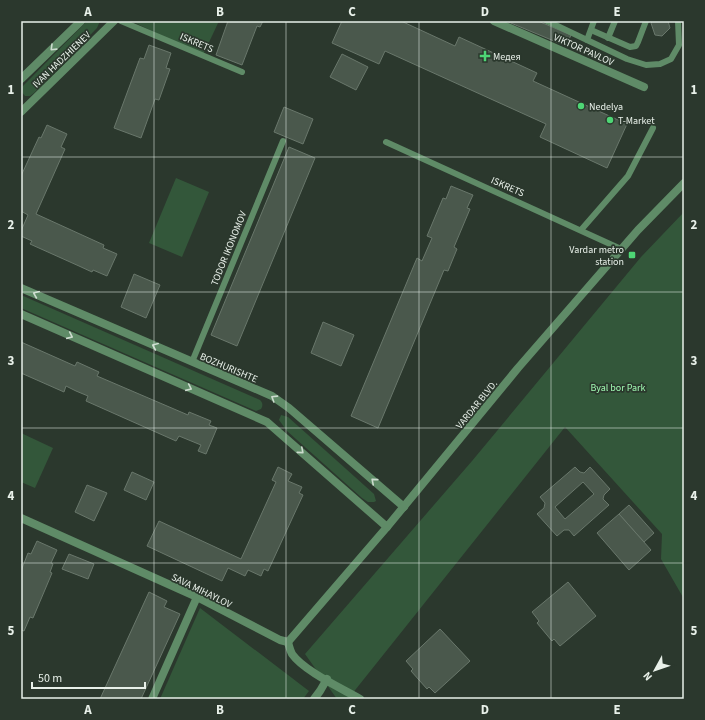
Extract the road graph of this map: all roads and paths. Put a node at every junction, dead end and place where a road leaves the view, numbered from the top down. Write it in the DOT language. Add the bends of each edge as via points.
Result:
graph roads {
  1 [pos="81,21"];
  2 [pos="114,21"];
  3 [pos="121,21"];
  4 [pos="494,21"];
  5 [pos="547,21"];
  6 [pos="594,21"];
  7 [pos="615,21"];
  8 [pos="646,21"];
  9 [pos="678,21"];
  10 [pos="591,30"];
  11 [pos="608,38"];
  12 [pos="587,40"];
  13 [pos="242,72"];
  14 [pos="21,80"];
  15 [pos="644,87"];
  16 [pos="22,110"];
  17 [pos="653,128"];
  18 [pos="283,141"];
  19 [pos="386,142"];
  20 [pos="684,182"];
  21 [pos="581,230"];
  22 [pos="622,249"];
  23 [pos="21,288"];
  24 [pos="21,314"];
  25 [pos="192,362"];
  26 [pos="404,507"];
  27 [pos="21,518"];
  28 [pos="387,526"];
  29 [pos="197,597"];
  30 [pos="288,642"];
  31 [pos="326,679"];
  32 [pos="152,699"];
  33 [pos="314,699"];
  34 [pos="360,699"];
  1 -- 14 [label="street, IVAN HADZHIENEV, one-way"];
  2 -- 16 [label="street, IVAN HADZHIENEV"];
  3 -- 13 [label="lane, ISKRETS"];
  4 -- 15 [label="street, VIKTOR PAVLOV"];
  5 -- 12 [label="lane"];
  6 -- 10 [label="lane"];
  7 -- 11 [label="lane"];
  8 -- 11 [label="lane" via="636,46 630,47"];
  9 -- 12 [label="lane" via="679,45 671,59 660,64 646,65 627,59"];
  10 -- 11 [label="lane"];
  10 -- 12 [label="lane"];
  17 -- 21 [label="lane" via="628,176"];
  18 -- 25 [label="lane, TODOR IKONOMOV"];
  19 -- 21 [label="lane, ISKRETS"];
  20 -- 22 [label="street, VARDAR BLVD."];
  21 -- 22 [label="lane, ISKRETS"];
  22 -- 26 [label="street, VARDAR BLVD." via="518,368"];
  25 -- 23 [label="street, BOZHURISHTE, one-way"];
  24 -- 28 [label="street, one-way" via="267,422"];
  26 -- 25 [label="street, BOZHURISHTE, one-way" via="272,396"];
  26 -- 28 [label="street, VARDAR BLVD."];
  27 -- 29 [label="street, SAVA MIHAYLOV"];
  28 -- 30 [label="street, VARDAR BLVD."];
  29 -- 30 [label="street, SAVA MIHAYLOV"];
  29 -- 32 [label="street"];
  30 -- 31 [label="street" via="291,652 298,661"];
  31 -- 33 [label="street"];
  31 -- 34 [label="street"];
}
